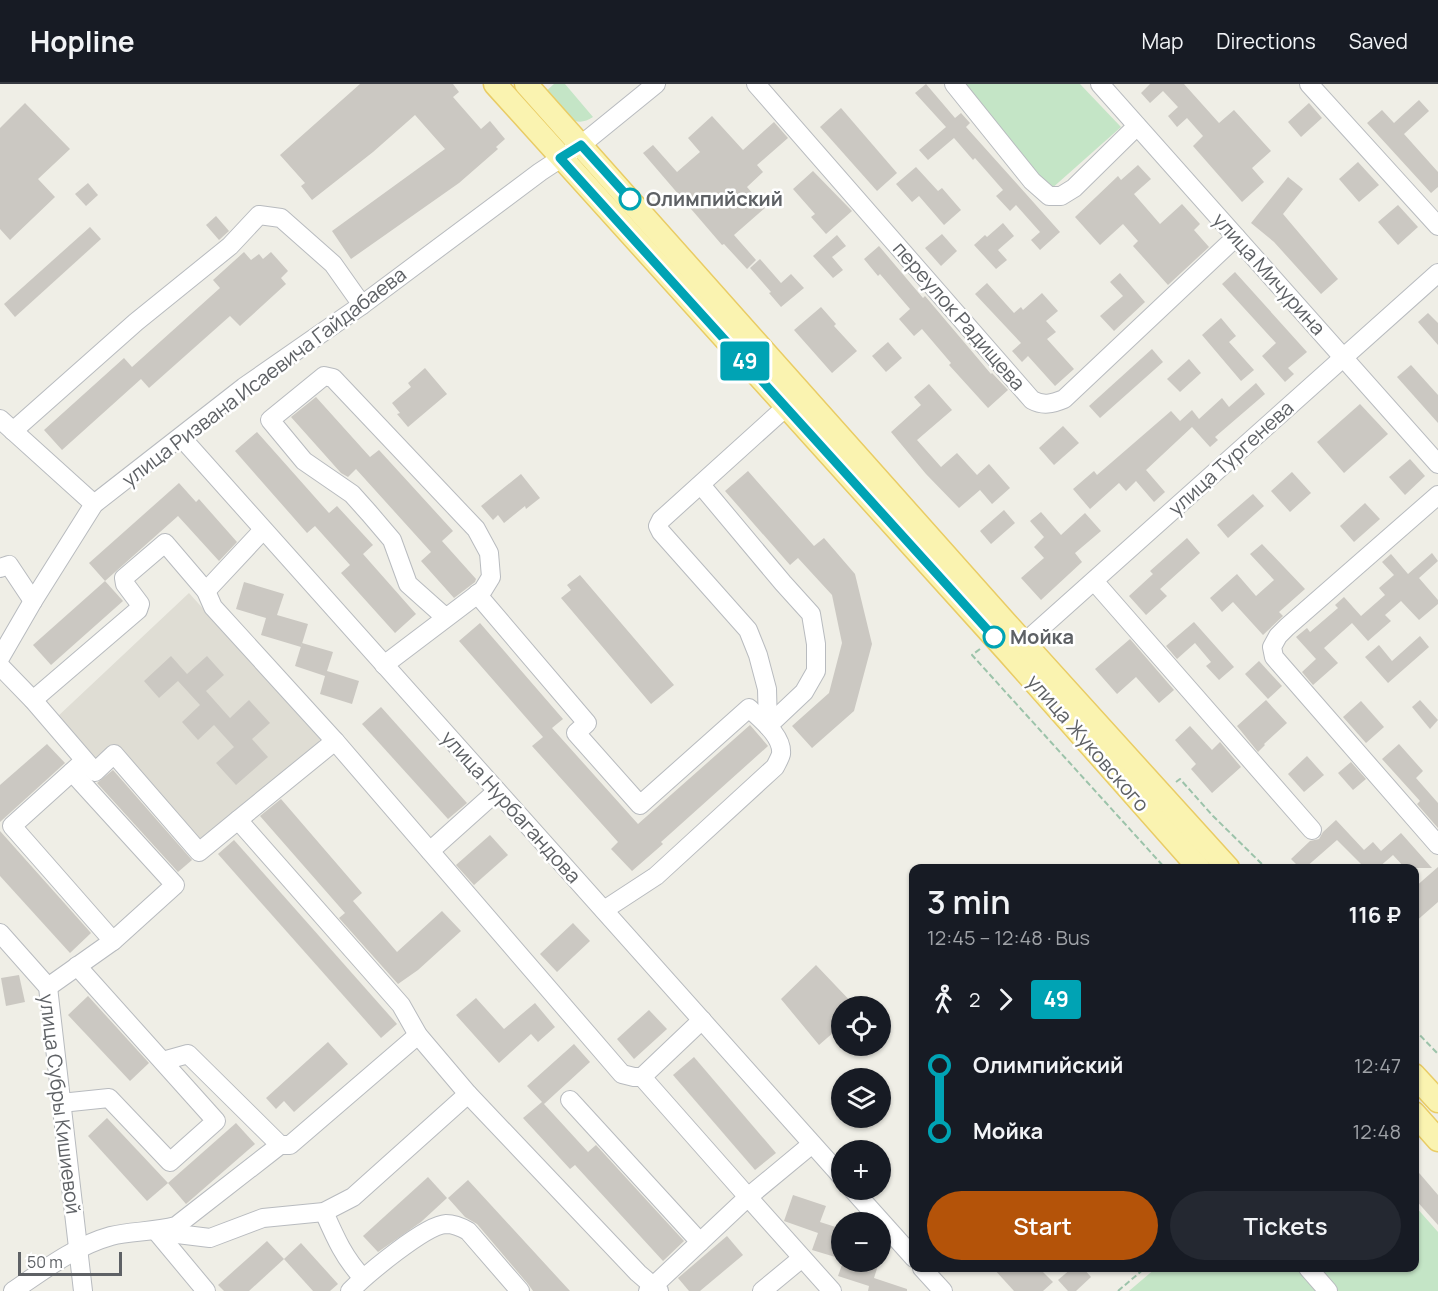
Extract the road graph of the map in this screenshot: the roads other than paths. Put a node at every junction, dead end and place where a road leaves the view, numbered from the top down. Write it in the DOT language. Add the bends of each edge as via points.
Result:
graph roads {
  1 [pos="495,84"];
  2 [pos="526,84"];
  3 [pos="656,84"];
  4 [pos="756,84"];
  5 [pos="954,84"];
  6 [pos="1100,84"];
  7 [pos="1310,84"];
  8 [pos="1137,126"];
  9 [pos="581,145"];
  10 [pos="560,158"];
  11 [pos="1438,226"];
  12 [pos="1236,237"];
  13 [pos="1438,273"];
  14 [pos="362,305"];
  15 [pos="1344,357"];
  16 [pos="786,407"];
  17 [pos="6,425"];
  18 [pos="180,437"];
  19 [pos="1438,464"];
  20 [pos="701,485"];
  21 [pos="1438,495"];
  22 [pos="94,504"];
  23 [pos="263,530"];
  24 [pos="0,568"];
  25 [pos="1094,581"];
  26 [pos="206,591"];
  27 [pos="477,594"];
  28 [pos="33,601"];
  29 [pos="445,617"];
  30 [pos="1024,643"];
  31 [pos="0,658"];
  32 [pos="384,665"];
  33 [pos="0,666"];
  34 [pos="33,700"];
  35 [pos="768,726"];
  36 [pos="335,741"];
  37 [pos="78,766"];
  38 [pos="497,791"];
  39 [pos="238,820"];
  40 [pos="1312,830"];
  41 [pos="1438,844"];
  42 [pos="430,851"];
  43 [pos="1195,864"];
  44 [pos="1224,864"];
  45 [pos="604,910"];
  46 [pos="0,933"];
  47 [pos="113,941"];
  48 [pos="77,966"];
  49 [pos="48,987"];
  50 [pos="702,1020"];
  51 [pos="418,1035"];
  52 [pos="163,1061"];
  53 [pos="642,1077"];
  54 [pos="1419,1080"];
  55 [pos="468,1094"];
  56 [pos="570,1100"];
  57 [pos="1438,1101"];
  58 [pos="61,1103"];
  59 [pos="1419,1119"];
  60 [pos="1438,1140"];
  61 [pos="812,1144"];
  62 [pos="280,1145"];
  63 [pos="831,1165"];
  64 [pos="748,1197"];
  65 [pos="862,1200"];
  66 [pos="324,1212"];
  67 [pos="156,1231"];
  68 [pos="700,1242"];
  69 [pos="78,1248"];
  70 [pos="909,1252"];
  71 [pos="802,1258"];
  72 [pos="926,1272"];
  73 [pos="1311,1272"];
  74 [pos="363,1278"];
  75 [pos="653,1289"];
  76 [pos="13,1291"];
  77 [pos="83,1291"];
  78 [pos="206,1291"];
  79 [pos="350,1291"];
  80 [pos="519,1291"];
  81 [pos="762,1291"];
  82 [pos="832,1291"];
  83 [pos="943,1291"];
  84 [pos="1328,1291"];
  1 -- 10 [label="main road, улица Жуковского"];
  2 -- 9 [label="main road"];
  3 -- 9 [label="street, улица Ризвана Исаевича Гайдабаева"];
  4 -- 12 [label="street, переулок Радищева" via="1032,400 1039,403 1064,399"];
  5 -- 8 [label="street" via="1032,181 1049,196 1061,196 1074,188"];
  6 -- 8 [label="street, улица Мичурина"];
  7 -- 11 [label="street"];
  8 -- 12 [label="street, улица Мичурина"];
  9 -- 10 [label="street, улица Ризвана Исаевича Гайдабаева"];
  9 -- 30 [label="main road"];
  10 -- 14 [label="street, улица Ризвана Исаевича Гайдабаева"];
  10 -- 16 [label="main road, улица Жуковского"];
  12 -- 15 [label="street, улица Мичурина"];
  13 -- 15 [label="street, улица Тургенева"];
  14 -- 17 [label="street" via="333,264 281,218 259,215 230,246"];
  14 -- 18 [label="street, улица Ризвана Исаевича Гайдабаева"];
  15 -- 19 [label="street, улица Мичурина"];
  15 -- 25 [label="street, улица Тургенева"];
  16 -- 20 [label="street"];
  16 -- 43 [label="main road, улица Жуковского"];
  17 -- 22 [label="street"];
  18 -- 22 [label="street, улица Ризвана Исаевича Гайдабаева"];
  18 -- 23 [label="street, улица Нурбагандова"];
  20 -- 35 [label="street" via="661,520 659,529 748,630 767,689"];
  20 -- 35 [label="street" via="811,614 816,671 804,692"];
  21 -- 41 [label="street" via="1287,627 1272,647 1274,657"];
  22 -- 28 [label="street, улица Ризвана Исаевича Гайдабаева"];
  23 -- 26 [label="street"];
  23 -- 32 [label="street, улица Нурбагандова"];
  24 -- 28 [label="street" via="9,565"];
  25 -- 30 [label="street, улица Тургенева"];
  25 -- 40 [label="street"];
  26 -- 34 [label="street" via="165,543 124,578 140,604 138,610"];
  26 -- 36 [label="street" via="213,607"];
  27 -- 29 [label="street"];
  27 -- 29 [label="street" via="491,577 489,553 476,529 333,378 322,378 270,420 304,461 352,494 364,507 392,540 408,584"];
  27 -- 35 [label="street" via="586,723 576,733 640,805 749,708"];
  28 -- 31 [label="street, улица Ризвана Исаевича Гайдабаева"];
  29 -- 32 [label="street"];
  30 -- 44 [label="main road"];
  32 -- 38 [label="street, улица Нурбагандова"];
  33 -- 34 [label="street"];
  34 -- 37 [label="street"];
  35 -- 45 [label="street" via="780,744 781,755 775,766 656,876"];
  36 -- 39 [label="street"];
  36 -- 42 [label="street"];
  37 -- 39 [label="street" via="95,772 114,754 199,852"];
  37 -- 47 [label="street" via="175,885"];
  37 -- 47 [label="street" via="12,826"];
  38 -- 42 [label="street"];
  38 -- 45 [label="street, улица Нурбагандова"];
  39 -- 51 [label="street" via="401,1005"];
  42 -- 53 [label="street" via="622,1074"];
  45 -- 50 [label="street, улица Нурбагандова"];
  46 -- 49 [label="street, улица Субры Кишиевой"];
  47 -- 48 [label="street"];
  48 -- 49 [label="street"];
  48 -- 52 [label="street"];
  49 -- 58 [label="street, улица Субры Кишиевой"];
  50 -- 53 [label="street"];
  50 -- 61 [label="street, улица Нурбагандова"];
  51 -- 55 [label="street"];
  51 -- 62 [label="street" via="290,1145"];
  52 -- 58 [label="street" via="216,1121 170,1162 109,1098"];
  52 -- 62 [label="street" via="188,1054"];
  53 -- 64 [label="street"];
  54 -- 57 [label="main road"];
  55 -- 66 [label="street" via="353,1197"];
  55 -- 75 [label="street"];
  56 -- 68 [label="street"];
  58 -- 69 [label="street, улица Субры Кишиевой"];
  59 -- 60 [label="main road"];
  61 -- 63 [label="street, улица Нурбагандова"];
  61 -- 64 [label="street"];
  62 -- 67 [label="street" via="176,1226"];
  64 -- 68 [label="street"];
  64 -- 71 [label="street"];
  65 -- 70 [label="street"];
  66 -- 67 [label="street" via="263,1218 210,1238"];
  66 -- 74 [label="street" via="343,1254"];
  67 -- 69 [label="street" via="113,1236"];
  67 -- 78 [label="street"];
  68 -- 75 [label="street"];
  69 -- 76 [label="street"];
  69 -- 77 [label="street, улица Субры Кишиевой"];
  71 -- 81 [label="street"];
  71 -- 82 [label="street"];
  72 -- 83 [label="street"];
  73 -- 84 [label="street"];
  74 -- 79 [label="street"];
  74 -- 80 [label="street" via="423,1233 446,1224 468,1231"];
}
